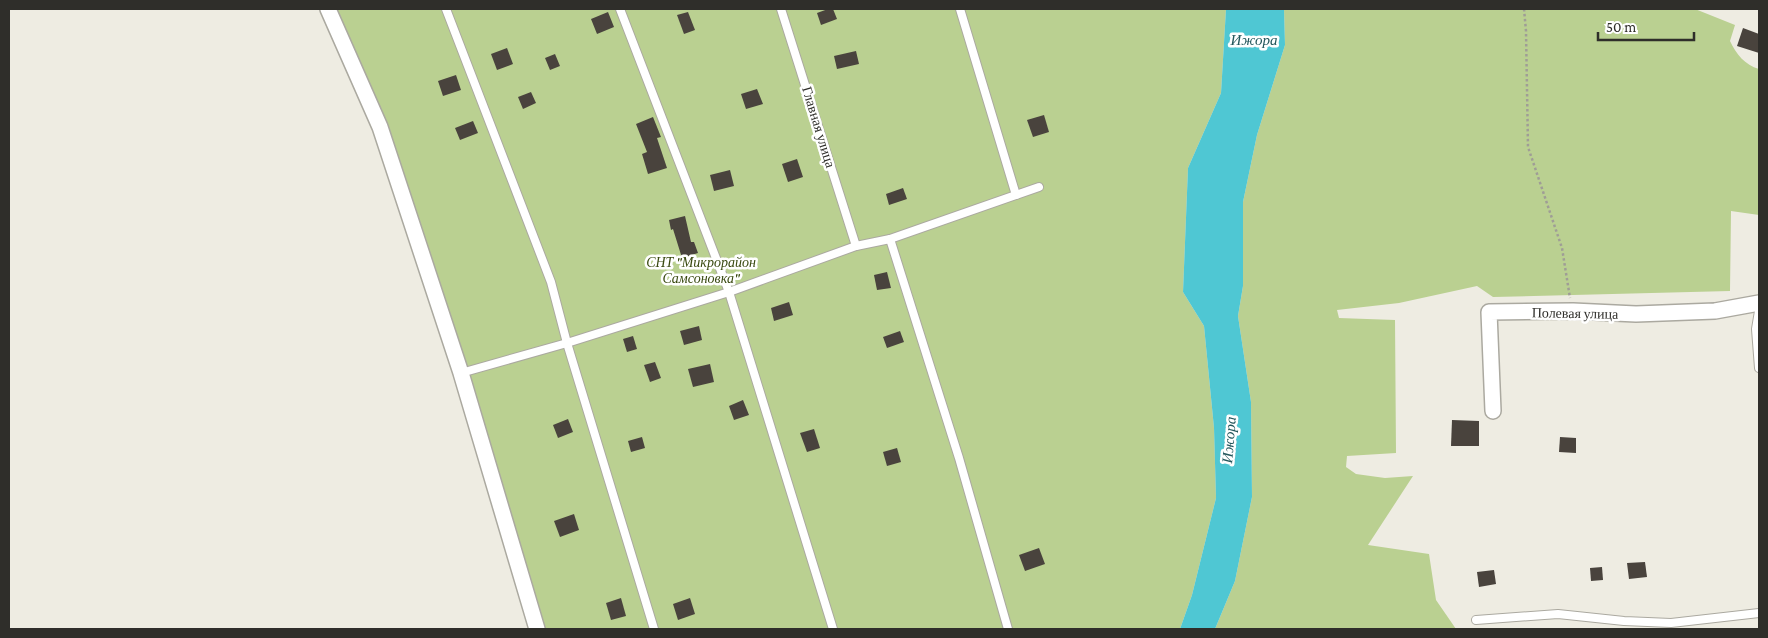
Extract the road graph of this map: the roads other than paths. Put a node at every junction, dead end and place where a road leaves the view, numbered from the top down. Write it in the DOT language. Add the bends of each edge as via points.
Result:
graph roads {
  1 [pos="328,9"];
  2 [pos="446,9"];
  3 [pos="620,9"];
  4 [pos="781,9"];
  5 [pos="960,9"];
  6 [pos="1039,187"];
  7 [pos="1016,195"];
  8 [pos="890,239"];
  9 [pos="856,246"];
  10 [pos="729,292"];
  11 [pos="1759,303"];
  12 [pos="1759,311"];
  13 [pos="567,342"];
  14 [pos="1759,368"];
  15 [pos="461,373"];
  16 [pos="1493,411"];
  17 [pos="1759,613"];
  18 [pos="1476,620"];
  19 [pos="537,629"];
  20 [pos="654,629"];
  21 [pos="832,629"];
  22 [pos="1008,629"];
  1 -- 15 [label="street" via="380,126"];
  2 -- 13 [label="lane" via="551,282"];
  3 -- 10 [label="lane"];
  4 -- 9 [label="lane, Главная улица"];
  5 -- 7 [label="lane"];
  6 -- 7 [label="lane"];
  7 -- 8 [label="lane"];
  8 -- 9 [label="lane"];
  8 -- 22 [label="lane"];
  9 -- 10 [label="lane"];
  10 -- 13 [label="lane"];
  10 -- 21 [label="lane"];
  11 -- 16 [label="street, Полевая улица" via="1715,311 1636,314 1489,312"];
  12 -- 14 [label="lane" via="1756,329"];
  13 -- 15 [label="lane"];
  13 -- 20 [label="lane"];
  15 -- 19 [label="street"];
  17 -- 18 [label="lane" via="1671,623 1558,614"];
}
